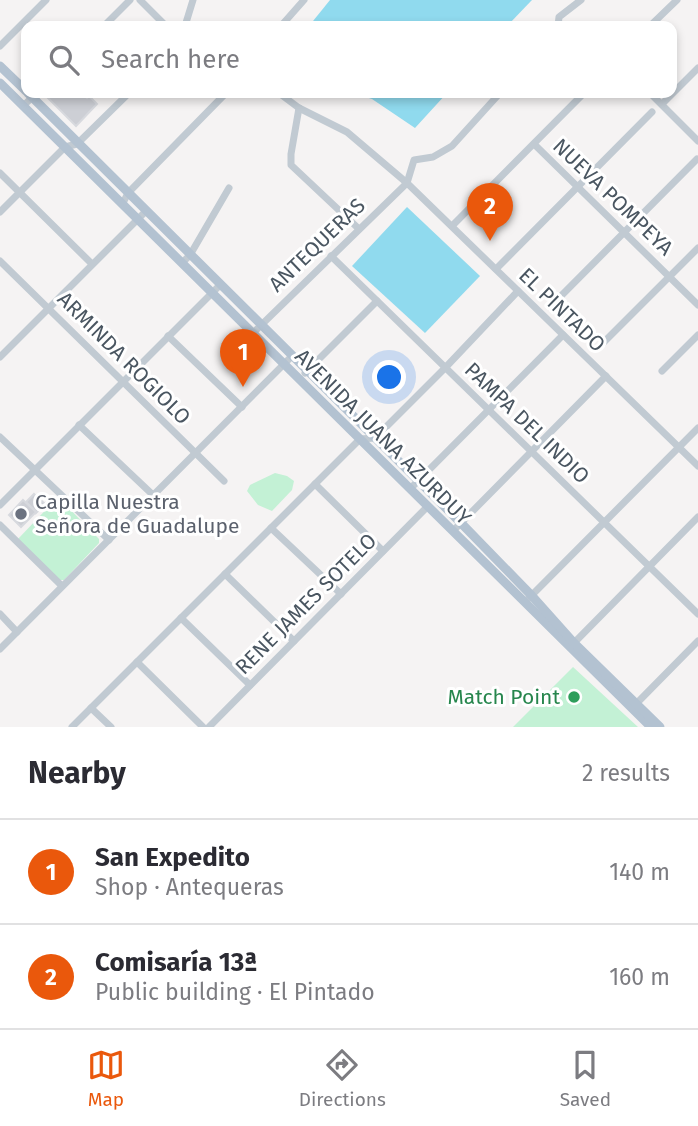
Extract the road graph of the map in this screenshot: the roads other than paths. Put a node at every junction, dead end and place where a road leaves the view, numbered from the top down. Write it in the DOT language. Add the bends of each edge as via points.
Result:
graph roads {
  1 [pos="46,0"];
  2 [pos="130,0"];
  3 [pos="140,0"];
  4 [pos="193,0"];
  5 [pos="304,0"];
  6 [pos="581,0"];
  7 [pos="677,0"];
  8 [pos="25,21"];
  9 [pos="109,21"];
  10 [pos="161,21"];
  11 [pos="187,21"];
  12 [pos="285,21"];
  13 [pos="558,21"];
  14 [pos="655,21"];
  15 [pos="21,25"];
  16 [pos="0,46"];
  17 [pos="0,66"];
  18 [pos="698,68"];
  19 [pos="0,83"];
  20 [pos="21,84"];
  21 [pos="677,89"];
  22 [pos="28,98"];
  23 [pos="36,98"];
  24 [pos="124,98"];
  25 [pos="221,98"];
  26 [pos="286,98"];
  27 [pos="495,98"];
  28 [pos="579,98"];
  29 [pos="655,98"];
  30 [pos="668,98"];
  31 [pos="662,104"];
  32 [pos="24,105"];
  33 [pos="299,108"];
  34 [pos="652,112"];
  35 [pos="698,141"];
  36 [pos="77,144"];
  37 [pos="534,144"];
  38 [pos="65,147"];
  39 [pos="696,159"];
  40 [pos="0,173"];
  41 [pos="407,183"];
  42 [pos="578,187"];
  43 [pos="229,188"];
  44 [pos="128,192"];
  45 [pos="19,193"];
  46 [pos="123,203"];
  47 [pos="146,211"];
  48 [pos="0,212"];
  49 [pos="139,219"];
  50 [pos="452,226"];
  51 [pos="359,229"];
  52 [pos="624,232"];
  53 [pos="698,248"];
  54 [pos="331,256"];
  55 [pos="186,258"];
  56 [pos="0,261"];
  57 [pos="92,264"];
  58 [pos="496,269"];
  59 [pos="669,277"];
  60 [pos="220,285"];
  61 [pos="517,291"];
  62 [pos="212,293"];
  63 [pos="377,301"];
  64 [pos="555,302"];
  65 [pos="698,306"];
  66 [pos="49,308"];
  67 [pos="261,324"];
  68 [pos="253,333"];
  69 [pos="563,335"];
  70 [pos="698,335"];
  71 [pos="168,336"];
  72 [pos="600,346"];
  73 [pos="1,353"];
  74 [pos="292,356"];
  75 [pos="285,364"];
  76 [pos="445,368"];
  77 [pos="307,371"];
  78 [pos="662,371"];
  79 [pos="606,376"];
  80 [pos="299,378"];
  81 [pos="124,381"];
  82 [pos="242,407"];
  83 [pos="489,409"];
  84 [pos="79,425"];
  85 [pos="698,428"];
  86 [pos="0,437"];
  87 [pos="375,438"];
  88 [pos="360,439"];
  89 [pos="679,448"];
  90 [pos="532,451"];
  91 [pos="195,453"];
  92 [pos="698,466"];
  93 [pos="34,470"];
  94 [pos="224,481"];
  95 [pos="418,481"];
  96 [pos="315,484"];
  97 [pos="410,489"];
  98 [pos="153,495"];
  99 [pos="0,505"];
  100 [pos="428,506"];
  101 [pos="698,517"];
  102 [pos="461,523"];
  103 [pos="603,524"];
  104 [pos="0,525"];
  105 [pos="271,528"];
  106 [pos="453,531"];
  107 [pos="109,540"];
  108 [pos="383,551"];
  109 [pos="649,566"];
  110 [pos="225,574"];
  111 [pos="62,586"];
  112 [pos="341,594"];
  113 [pos="528,599"];
  114 [pos="0,614"];
  115 [pos="698,614"];
  116 [pos="181,618"];
  117 [pos="17,632"];
  118 [pos="294,641"];
  119 [pos="698,641"];
  120 [pos="571,645"];
  121 [pos="0,649"];
  122 [pos="137,662"];
  123 [pos="250,685"];
  124 [pos="636,704"];
  125 [pos="91,708"];
  126 [pos="72,727"];
  127 [pos="111,727"];
  128 [pos="202,727"];
  129 [pos="209,727"];
  130 [pos="651,727"];
  131 [pos="660,727"];
  1 -- 8 [label="street"];
  2 -- 9 [label="street"];
  3 -- 10 [label="street"];
  4 -- 11 [label="street"];
  5 -- 12 [label="street"];
  6 -- 13 [label="street"];
  7 -- 14 [label="street"];
  15 -- 16 [label="street"];
  17 -- 20 [label="main road, AVENIDA JUANA AZURDUY"];
  18 -- 21 [label="street"];
  19 -- 32 [label="main road, AVENIDA JUANA AZURDUY"];
  22 -- 32 [label="street"];
  23 -- 36 [label="main road, AVENIDA JUANA AZURDUY"];
  24 -- 36 [label="street"];
  25 -- 44 [label="street"];
  26 -- 33 [label="street, EL PINTADO"];
  27 -- 41 [label="street, ANTEQUERAS" via="452,146 433,157 414,160"];
  28 -- 37 [label="street"];
  29 -- 31 [label="street"];
  30 -- 31 [label="street"];
  31 -- 35 [label="street"];
  32 -- 38 [label="main road, AVENIDA JUANA AZURDUY"];
  33 -- 41 [label="street, EL PINTADO" via="347,132"];
  33 -- 51 [label="street" via="291,165"];
  34 -- 42 [label="street"];
  36 -- 38 [label="street"];
  36 -- 44 [label="main road, AVENIDA JUANA AZURDUY"];
  37 -- 42 [label="street, NUEVA POMPEYA"];
  37 -- 50 [label="street"];
  38 -- 45 [label="street"];
  38 -- 46 [label="main road, AVENIDA JUANA AZURDUY"];
  39 -- 52 [label="street"];
  40 -- 45 [label="street"];
  41 -- 50 [label="street, EL PINTADO"];
  41 -- 51 [label="street, ANTEQUERAS"];
  42 -- 52 [label="street, NUEVA POMPEYA"];
  42 -- 58 [label="street"];
  43 -- 55 [label="street"];
  44 -- 46 [label="street"];
  44 -- 47 [label="main road, AVENIDA JUANA AZURDUY"];
  45 -- 48 [label="street"];
  45 -- 57 [label="street"];
  46 -- 49 [label="main road, AVENIDA JUANA AZURDUY"];
  47 -- 49 [label="street"];
  47 -- 55 [label="main road, AVENIDA JUANA AZURDUY"];
  49 -- 55 [label="main road, AVENIDA JUANA AZURDUY"];
  49 -- 57 [label="street"];
  50 -- 58 [label="street, EL PINTADO"];
  51 -- 54 [label="street, ANTEQUERAS"];
  52 -- 59 [label="street, NUEVA POMPEYA"];
  52 -- 64 [label="street"];
  53 -- 59 [label="street"];
  54 -- 63 [label="street, PAMPA DEL INDIO"];
  54 -- 67 [label="street, ANTEQUERAS"];
  55 -- 60 [label="main road, AVENIDA JUANA AZURDUY"];
  55 -- 62 [label="main road, AVENIDA JUANA AZURDUY"];
  56 -- 66 [label="street, ARMINDA ROGIOLO"];
  57 -- 66 [label="street"];
  58 -- 61 [label="street, EL PINTADO"];
  59 -- 65 [label="street, NUEVA POMPEYA"];
  59 -- 72 [label="street"];
  60 -- 62 [label="street"];
  60 -- 67 [label="main road, AVENIDA JUANA AZURDUY"];
  61 -- 69 [label="street, EL PINTADO"];
  61 -- 76 [label="street"];
  62 -- 68 [label="main road, AVENIDA JUANA AZURDUY"];
  62 -- 71 [label="street"];
  63 -- 76 [label="street, PAMPA DEL INDIO"];
  63 -- 77 [label="street"];
  66 -- 73 [label="street"];
  66 -- 81 [label="street, ARMINDA ROGIOLO"];
  67 -- 68 [label="street, ANTEQUERAS"];
  67 -- 74 [label="main road, AVENIDA JUANA AZURDUY"];
  68 -- 75 [label="main road, AVENIDA JUANA AZURDUY"];
  69 -- 79 [label="street, EL PINTADO"];
  69 -- 83 [label="street"];
  70 -- 78 [label="street"];
  71 -- 81 [label="street"];
  71 -- 82 [label="street"];
  74 -- 75 [label="street"];
  74 -- 77 [label="main road, AVENIDA JUANA AZURDUY"];
  75 -- 80 [label="main road, AVENIDA JUANA AZURDUY"];
  75 -- 82 [label="street"];
  76 -- 83 [label="street, PAMPA DEL INDIO"];
  76 -- 87 [label="street"];
  77 -- 80 [label="street"];
  77 -- 87 [label="main road, AVENIDA JUANA AZURDUY"];
  79 -- 89 [label="street, EL PINTADO"];
  79 -- 90 [label="street"];
  80 -- 88 [label="main road, AVENIDA JUANA AZURDUY"];
  81 -- 84 [label="street"];
  81 -- 91 [label="street, ARMINDA ROGIOLO"];
  82 -- 91 [label="street"];
  83 -- 90 [label="street, PAMPA DEL INDIO"];
  83 -- 95 [label="street"];
  84 -- 93 [label="street"];
  84 -- 98 [label="street"];
  85 -- 89 [label="street"];
  86 -- 93 [label="street"];
  87 -- 88 [label="street"];
  87 -- 95 [label="main road, AVENIDA JUANA AZURDUY"];
  88 -- 96 [label="street"];
  88 -- 97 [label="main road, AVENIDA JUANA AZURDUY"];
  89 -- 92 [label="street, EL PINTADO"];
  89 -- 103 [label="street"];
  90 -- 102 [label="street"];
  90 -- 103 [label="street, PAMPA DEL INDIO"];
  91 -- 94 [label="street, ARMINDA ROGIOLO"];
  91 -- 98 [label="street"];
  93 -- 99 [label="street"];
  93 -- 107 [label="street"];
  95 -- 97 [label="street"];
  95 -- 102 [label="main road, AVENIDA JUANA AZURDUY"];
  96 -- 105 [label="street"];
  96 -- 108 [label="street"];
  97 -- 100 [label="main road, AVENIDA JUANA AZURDUY"];
  98 -- 107 [label="street"];
  100 -- 106 [label="main road, AVENIDA JUANA AZURDUY"];
  100 -- 108 [label="street, RENE JAMES SOTELO"];
  101 -- 109 [label="street"];
  102 -- 106 [label="street"];
  102 -- 113 [label="main road, AVENIDA JUANA AZURDUY"];
  103 -- 109 [label="street, PAMPA DEL INDIO"];
  103 -- 113 [label="street"];
  104 -- 111 [label="street"];
  105 -- 110 [label="street"];
  105 -- 112 [label="street"];
  106 -- 113 [label="main road, AVENIDA JUANA AZURDUY"];
  107 -- 111 [label="street"];
  108 -- 112 [label="street, RENE JAMES SOTELO"];
  109 -- 115 [label="street, PAMPA DEL INDIO"];
  109 -- 120 [label="street"];
  110 -- 116 [label="street"];
  110 -- 118 [label="street"];
  111 -- 117 [label="street"];
  112 -- 118 [label="street, RENE JAMES SOTELO"];
  113 -- 120 [label="main road, AVENIDA JUANA AZURDUY"];
  114 -- 117 [label="street"];
  116 -- 122 [label="street"];
  116 -- 123 [label="street"];
  117 -- 121 [label="street"];
  118 -- 123 [label="street, RENE JAMES SOTELO"];
  119 -- 124 [label="street"];
  120 -- 124 [label="main road, AVENIDA JUANA AZURDUY"];
  120 -- 130 [label="main road, AVENIDA JUANA AZURDUY"];
  122 -- 125 [label="street"];
  122 -- 128 [label="street"];
  123 -- 129 [label="street, RENE JAMES SOTELO"];
  124 -- 131 [label="main road, AVENIDA JUANA AZURDUY"];
  125 -- 126 [label="street"];
  125 -- 127 [label="street"];
}
